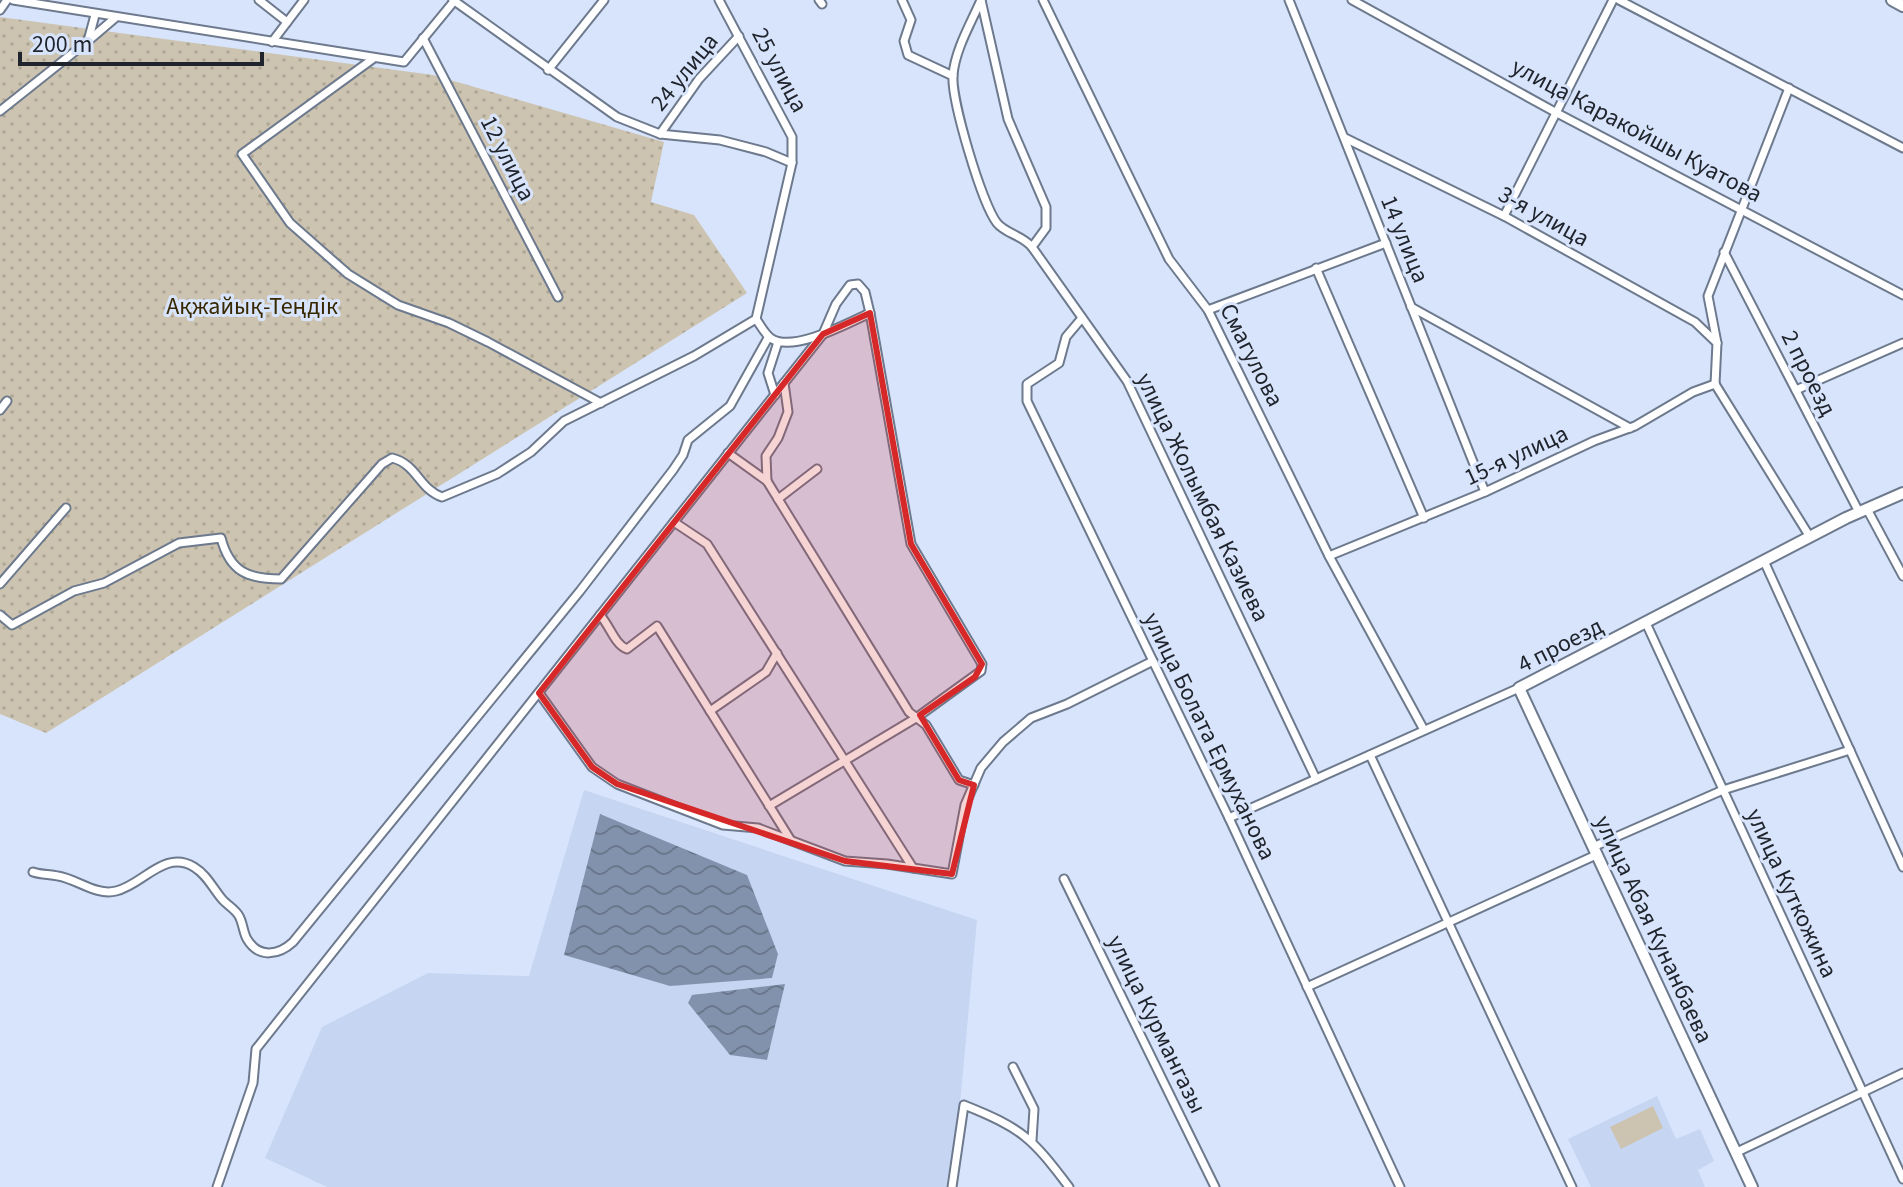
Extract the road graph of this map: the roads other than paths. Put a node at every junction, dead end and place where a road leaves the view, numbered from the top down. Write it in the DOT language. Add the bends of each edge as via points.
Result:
graph roads {
  1 [pos="10,0"];
  2 [pos="259,0"];
  3 [pos="304,0"];
  4 [pos="454,0"];
  5 [pos="604,0"];
  6 [pos="719,0"];
  7 [pos="902,0"];
  8 [pos="981,0"];
  9 [pos="1043,0"];
  10 [pos="1289,0"];
  11 [pos="1352,0"];
  12 [pos="1613,0"];
  13 [pos="1619,0"];
  14 [pos="1892,0"];
  15 [pos="1903,6"];
  16 [pos="0,10"];
  17 [pos="95,15"];
  18 [pos="115,18"];
  19 [pos="287,22"];
  20 [pos="739,36"];
  21 [pos="423,38"];
  22 [pos="88,41"];
  23 [pos="272,42"];
  24 [pos="374,58"];
  25 [pos="548,70"];
  26 [pos="953,76"];
  27 [pos="1789,88"];
  28 [pos="0,111"];
  29 [pos="1555,112"];
  30 [pos="660,134"];
  31 [pos="1344,138"];
  32 [pos="1903,148"];
  33 [pos="792,163"];
  34 [pos="1741,208"];
  35 [pos="1504,216"];
  36 [pos="1386,243"];
  37 [pos="1032,247"];
  38 [pos="1724,252"];
  39 [pos="1316,268"];
  40 [pos="1903,295"];
  41 [pos="558,297"];
  42 [pos="1411,307"];
  43 [pos="1208,310"];
  44 [pos="870,313"];
  45 [pos="1082,318"];
  46 [pos="756,319"];
  47 [pos="823,334"];
  48 [pos="768,338"];
  49 [pos="778,342"];
  50 [pos="1717,343"];
  51 [pos="1903,343"];
  52 [pos="784,383"];
  53 [pos="1715,384"];
  54 [pos="1796,390"];
  55 [pos="775,395"];
  56 [pos="7,401"];
  57 [pos="601,403"];
  58 [pos="0,410"];
  59 [pos="1630,428"];
  60 [pos="728,453"];
  61 [pos="817,469"];
  62 [pos="767,481"];
  63 [pos="1485,492"];
  64 [pos="1903,493"];
  65 [pos="778,499"];
  66 [pos="66,508"];
  67 [pos="1863,511"];
  68 [pos="1424,518"];
  69 [pos="674,522"];
  70 [pos="1810,537"];
  71 [pos="1329,556"];
  72 [pos="1764,561"];
  73 [pos="1903,576"];
  74 [pos="0,584"];
  75 [pos="0,615"];
  76 [pos="600,615"];
  77 [pos="1646,623"];
  78 [pos="777,653"];
  79 [pos="1153,661"];
  80 [pos="1519,688"];
  81 [pos="539,693"];
  82 [pos="710,711"];
  83 [pos="916,718"];
  84 [pos="1424,730"];
  85 [pos="1850,750"];
  86 [pos="1370,755"];
  87 [pos="846,760"];
  88 [pos="1316,779"];
  89 [pos="974,785"];
  90 [pos="1723,790"];
  91 [pos="769,806"];
  92 [pos="1229,818"];
  93 [pos="791,841"];
  94 [pos="1594,851"];
  95 [pos="1903,867"];
  96 [pos="913,868"];
  97 [pos="33,872"];
  98 [pos="1064,879"];
  99 [pos="1447,923"];
  100 [pos="1307,987"];
  101 [pos="1013,1067"];
  102 [pos="1903,1073"];
  103 [pos="1862,1093"];
  104 [pos="1032,1140"];
  105 [pos="1737,1152"];
  106 [pos="1903,1179"];
  107 [pos="217,1187"];
  108 [pos="952,1187"];
  109 [pos="1069,1187"];
  110 [pos="1215,1187"];
  111 [pos="1400,1187"];
  112 [pos="1572,1187"];
  113 [pos="1752,1187"];
  1 -- 16 [label="street"];
  1 -- 17 [label="street"];
  2 -- 19 [label="street"];
  3 -- 19 [label="street"];
  4 -- 21 [label="street"];
  4 -- 25 [label="street"];
  5 -- 25 [label="street"];
  6 -- 20 [label="street, 25 улица"];
  7 -- 26 [label="street" via="911,20 904,41 908,55"];
  8 -- 26 [label="street, улица Жолымбая Казиева"];
  8 -- 37 [label="street, улица Жолымбая Казиева" via="1008,119 1046,207 1046,228"];
  9 -- 43 [label="street, Смагулова" via="1169,259"];
  10 -- 31 [label="street, 14 улица"];
  11 -- 29 [label="street, улица Каракойшы Куатова"];
  12 -- 29 [label="street"];
  13 -- 27 [label="street"];
  14 -- 15 [label="street"];
  17 -- 18 [label="street"];
  17 -- 22 [label="street"];
  18 -- 22 [label="street"];
  18 -- 23 [label="street"];
  19 -- 23 [label="street"];
  20 -- 30 [label="street, 24 улица" via="699,79"];
  20 -- 33 [label="street, 25 улица" via="792,137"];
  21 -- 24 [label="street" via="404,62"];
  21 -- 41 [label="street, 12 улица"];
  22 -- 28 [label="street"];
  23 -- 24 [label="street"];
  24 -- 57 [label="street" via="242,154 290,223 348,274 398,305 449,323"];
  25 -- 30 [label="street" via="617,117"];
  26 -- 37 [label="street, улица Жолымбая Казиева" via="970,156 994,220"];
  27 -- 32 [label="street"];
  27 -- 34 [label="street"];
  29 -- 34 [label="street, улица Каракойшы Куатова"];
  29 -- 35 [label="street"];
  30 -- 33 [label="street" via="720,140"];
  31 -- 35 [label="street, 3-я улица"];
  31 -- 36 [label="street, 14 улица"];
  33 -- 46 [label="street"];
  34 -- 38 [label="street"];
  34 -- 40 [label="street, улица Каракойшы Куатова"];
  35 -- 50 [label="street, 3-я улица" via="1695,322"];
  36 -- 39 [label="street"];
  36 -- 42 [label="street, 14 улица"];
  37 -- 45 [label="street, улица Жолымбая Казиева"];
  38 -- 50 [label="street" via="1708,296"];
  38 -- 54 [label="street, 2 проезд"];
  39 -- 43 [label="street"];
  39 -- 68 [label="street"];
  42 -- 59 [label="street"];
  42 -- 63 [label="street, 14 улица"];
  43 -- 71 [label="street, Смагулова"];
  44 -- 47 [label="street"];
  44 -- 47 [label="street" via="865,292 858,284 850,285"];
  44 -- 83 [label="street" via="911,544 982,664 975,677"];
  45 -- 79 [label="street, улица Болата Ермуханова" via="1066,337 1059,363 1027,384 1027,401"];
  45 -- 88 [label="street, улица Жолымбая Казиева" via="1127,381"];
  46 -- 48 [label="street"];
  46 -- 57 [label="street"];
  47 -- 49 [label="street"];
  47 -- 52 [label="street"];
  48 -- 49 [label="street"];
  48 -- 97 [label="street" via="730,406 688,440 673,470 580,591 282,952 255,949 241,918 206,877 179,861 113,892"];
  49 -- 55 [label="street" via="768,373"];
  50 -- 53 [label="street"];
  51 -- 54 [label="street"];
  52 -- 55 [label="street"];
  52 -- 62 [label="street" via="788,412 766,456"];
  53 -- 59 [label="street, 15-я улица"];
  53 -- 70 [label="street"];
  54 -- 67 [label="street, 2 проезд"];
  55 -- 60 [label="street"];
  56 -- 58 [label="street"];
  57 -- 75 [label="street" via="564,421 497,474 442,497 404,461 392,458 281,579 260,579 241,571 226,557 221,538 179,543 12,625"];
  59 -- 63 [label="street, 15-я улица"];
  60 -- 62 [label="street"];
  60 -- 69 [label="street"];
  61 -- 65 [label="street"];
  62 -- 65 [label="street"];
  63 -- 68 [label="street, 15-я улица"];
  64 -- 67 [label="street, 4 проезд"];
  65 -- 83 [label="street"];
  66 -- 74 [label="street"];
  67 -- 70 [label="street, 4 проезд"];
  67 -- 73 [label="street, 2 проезд"];
  68 -- 71 [label="street, 15-я улица"];
  69 -- 76 [label="street"];
  69 -- 78 [label="street" via="707,544"];
  70 -- 72 [label="street, 4 проезд"];
  71 -- 84 [label="street, Смагулова"];
  72 -- 77 [label="street, 4 проезд"];
  72 -- 85 [label="street"];
  76 -- 81 [label="street"];
  76 -- 82 [label="street" via="627,649 657,626"];
  77 -- 80 [label="street, 4 проезд"];
  77 -- 90 [label="street, улица Куткожина"];
  78 -- 82 [label="street" via="766,672"];
  78 -- 87 [label="street"];
  79 -- 89 [label="street" via="1031,718 1003,742"];
  79 -- 92 [label="street, улица Болата Ермуханова"];
  80 -- 84 [label="street, 4 проезд"];
  80 -- 94 [label="street, улица Абая Кунанбаева"];
  81 -- 93 [label="street" via="592,767 617,784 723,825 758,828"];
  81 -- 107 [label="street" via="256,1049 253,1083"];
  82 -- 91 [label="street"];
  83 -- 87 [label="street"];
  83 -- 89 [label="street" via="926,725 959,780"];
  84 -- 86 [label="street, 4 проезд"];
  85 -- 90 [label="street"];
  85 -- 95 [label="street"];
  86 -- 88 [label="street, 4 проезд"];
  86 -- 99 [label="street"];
  87 -- 91 [label="street"];
  87 -- 96 [label="street"];
  88 -- 92 [label="street, 4 проезд"];
  89 -- 96 [label="street" via="952,874"];
  90 -- 94 [label="street"];
  90 -- 103 [label="street, улица Куткожина"];
  91 -- 93 [label="street"];
  92 -- 100 [label="street, улица Болата Ермуханова"];
  93 -- 96 [label="street" via="845,861"];
  94 -- 99 [label="street"];
  94 -- 105 [label="street, улица Абая Кунанбаева"];
  98 -- 110 [label="street, улица Курмангазы"];
  99 -- 100 [label="street"];
  99 -- 112 [label="street"];
  100 -- 111 [label="street, улица Болата Ермуханова"];
  101 -- 104 [label="street" via="1034,1109"];
  102 -- 103 [label="street"];
  103 -- 105 [label="street"];
  103 -- 106 [label="street, улица Куткожина"];
  104 -- 108 [label="street" via="1002,1120 964,1105"];
  104 -- 109 [label="street"];
  105 -- 113 [label="street, улица Абая Кунанбаева"];
}
